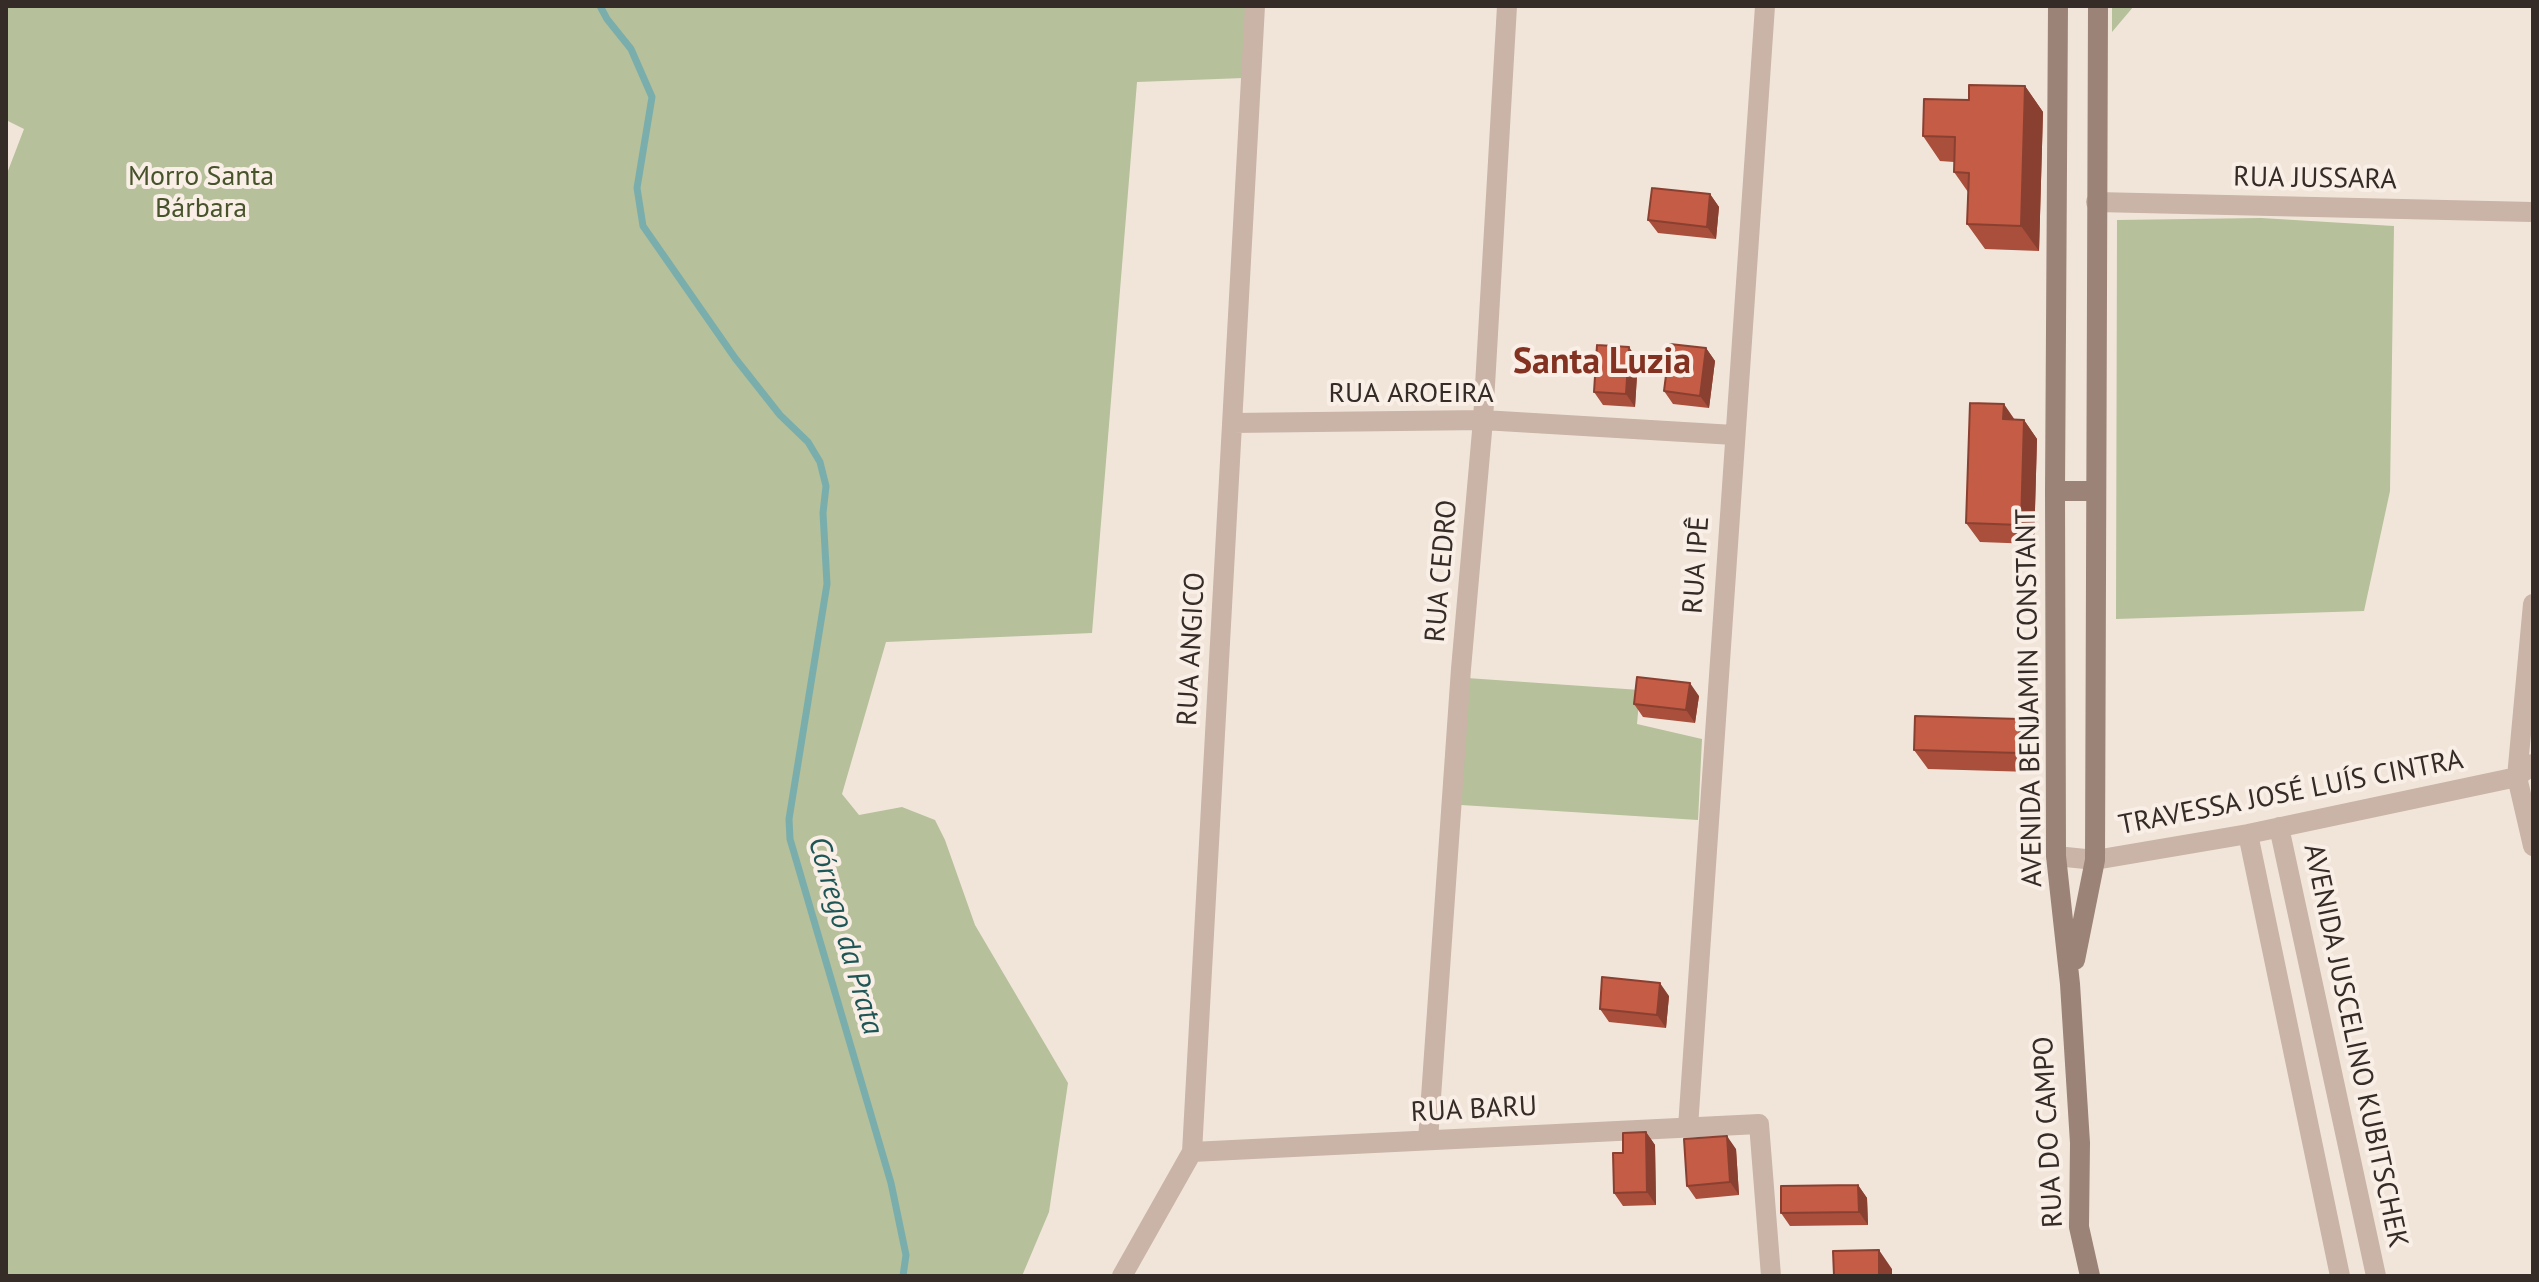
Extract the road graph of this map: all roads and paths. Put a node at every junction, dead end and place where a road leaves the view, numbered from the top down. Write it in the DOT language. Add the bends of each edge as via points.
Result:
graph roads {
  1 [pos="1255,6"];
  2 [pos="1507,6"];
  3 [pos="1765,6"];
  4 [pos="2058,6"];
  5 [pos="2098,6"];
  6 [pos="2096,202"];
  7 [pos="2533,212"];
  8 [pos="1483,420"];
  9 [pos="1232,423"];
  10 [pos="1734,435"];
  11 [pos="2055,491"];
  12 [pos="2096,491"];
  13 [pos="2533,604"];
  14 [pos="2525,770"];
  15 [pos="2279,827"];
  16 [pos="2248,834"];
  17 [pos="2533,846"];
  18 [pos="2056,856"];
  19 [pos="2095,860"];
  20 [pos="2070,984"];
  21 [pos="1688,1127"];
  22 [pos="1428,1140"];
  23 [pos="1192,1152"];
  24 [pos="2349,1153"];
  25 [pos="2316,1160"];
  26 [pos="1122,1276"];
  27 [pos="1771,1276"];
  28 [pos="2090,1276"];
  29 [pos="2340,1276"];
  30 [pos="2376,1276"];
  1 -- 9 [label="street, RUA ANGICO"];
  2 -- 8 [label="street, RUA CEDRO"];
  3 -- 10 [label="street, RUA IPÊ"];
  4 -- 11 [label="street, AVENIDA BENJAMIN CONSTANT"];
  5 -- 6 [label="street, AVENIDA BENJAMIN CONSTANT"];
  6 -- 7 [label="street, RUA JUSSARA"];
  6 -- 12 [label="street, AVENIDA BENJAMIN CONSTANT"];
  8 -- 9 [label="street, RUA AROEIRA"];
  8 -- 10 [label="street, RUA AROEIRA"];
  8 -- 22 [label="street, RUA CEDRO"];
  9 -- 23 [label="street, RUA ANGICO"];
  10 -- 21 [label="street, RUA IPÊ"];
  11 -- 12 [label="street"];
  11 -- 18 [label="street, AVENIDA BENJAMIN CONSTANT"];
  12 -- 19 [label="street, AVENIDA BENJAMIN CONSTANT"];
  13 -- 14 [label="street"];
  14 -- 15 [label="street, TRAVESSA JOSÉ LUÍS CINTRA"];
  14 -- 17 [label="street"];
  15 -- 16 [label="street, TRAVESSA JOSÉ LUÍS CINTRA"];
  15 -- 24 [label="street, AVENIDA JUSCELINO KUBITSCHEK"];
  16 -- 19 [label="street, TRAVESSA JOSÉ LUÍS CINTRA"];
  16 -- 25 [label="street"];
  18 -- 19 [label="street, TRAVESSA JOSÉ LUÍS CINTRA"];
  18 -- 20 [label="street, AVENIDA BENJAMIN CONSTANT"];
  19 -- 20 [label="street, AVENIDA BENJAMIN CONSTANT"];
  20 -- 28 [label="street, RUA DO CAMPO" via="2080,1143 2079,1227"];
  21 -- 22 [label="street, RUA BARU"];
  21 -- 27 [label="street, RUA BARU" via="1759,1124"];
  22 -- 23 [label="street, RUA BARU"];
  23 -- 26 [label="street, RUA ANGICO"];
  24 -- 25 [label="street"];
  24 -- 30 [label="street, AVENIDA JUSCELINO KUBITSCHEK"];
  25 -- 29 [label="street"];
}
